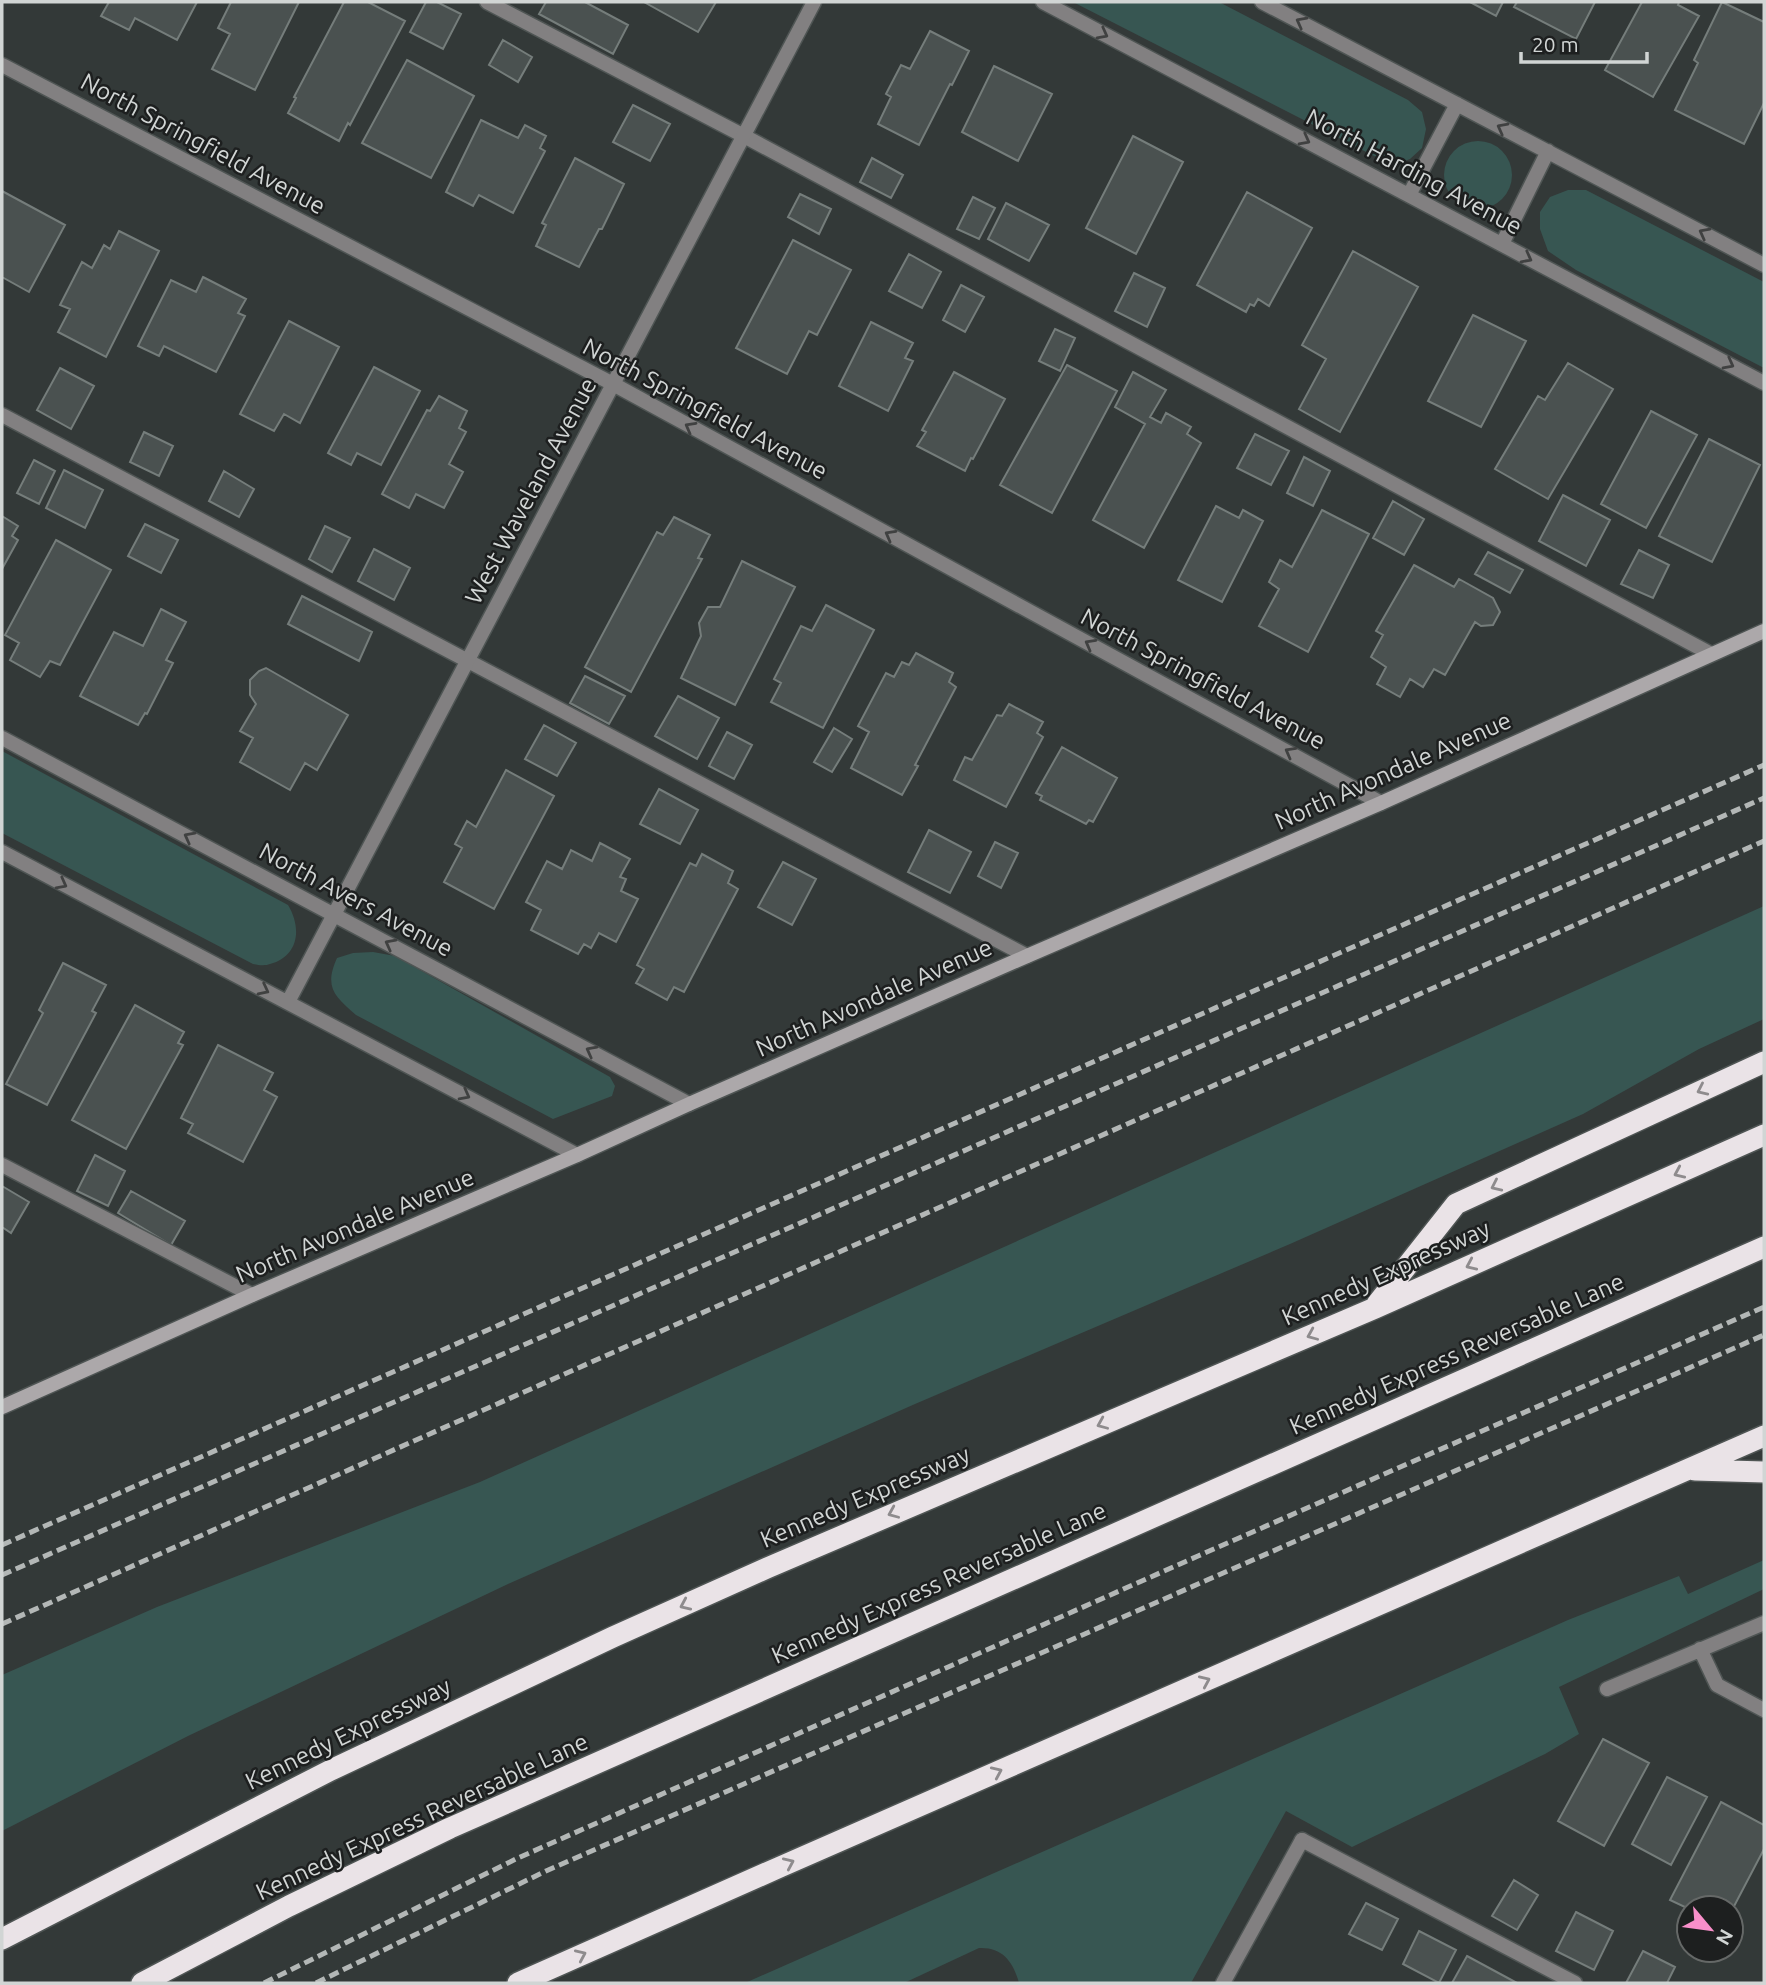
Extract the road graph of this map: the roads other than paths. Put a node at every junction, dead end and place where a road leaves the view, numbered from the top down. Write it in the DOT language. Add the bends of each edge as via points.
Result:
graph roads {
  1 [pos="487,2"];
  2 [pos="814,2"];
  3 [pos="1043,2"];
  4 [pos="1262,2"];
  5 [pos="2,65"];
  6 [pos="1457,104"];
  7 [pos="744,136"];
  8 [pos="1548,151"];
  9 [pos="1409,195"];
  10 [pos="1502,244"];
  11 [pos="1764,265"];
  12 [pos="1764,383"];
  13 [pos="613,384"];
  14 [pos="2,415"];
  15 [pos="1764,631"];
  16 [pos="1712,654"];
  17 [pos="468,660"];
  18 [pos="2,738"];
  19 [pos="1381,803"];
  20 [pos="2,852"];
  21 [pos="334,914"];
  22 [pos="1027,956"];
  23 [pos="288,1002"];
  24 [pos="1764,1062"];
  25 [pos="689,1104"];
  26 [pos="1764,1135"];
  27 [pos="577,1155"];
  28 [pos="2,1165"];
  29 [pos="1764,1247"];
  30 [pos="252,1295"];
  31 [pos="1375,1308"];
  32 [pos="2,1407"];
  33 [pos="1764,1436"];
  34 [pos="1689,1469"];
  35 [pos="1764,1472"];
  36 [pos="1764,1623"];
  37 [pos="1700,1649"];
  38 [pos="1606,1689"];
  39 [pos="1764,1710"];
  40 [pos="2,1939"];
  41 [pos="142,1983"];
  42 [pos="518,1983"];
  43 [pos="1223,1983"];
  44 [pos="1575,1983"];
  1 -- 7 [label="street"];
  2 -- 7 [label="street, West Waveland Avenue"];
  3 -- 9 [label="street, North Harding Avenue, one-way"];
  6 -- 4 [label="street, one-way"];
  5 -- 13 [label="street, North Springfield Avenue"];
  8 -- 6 [label="street, one-way"];
  6 -- 9 [label="street"];
  7 -- 13 [label="street, West Waveland Avenue"];
  7 -- 16 [label="street"];
  8 -- 10 [label="street"];
  11 -- 8 [label="street, one-way"];
  9 -- 10 [label="street, North Harding Avenue"];
  10 -- 12 [label="street, North Harding Avenue, one-way"];
  13 -- 17 [label="street, West Waveland Avenue"];
  19 -- 13 [label="street, North Springfield Avenue, one-way"];
  14 -- 17 [label="street"];
  15 -- 16 [label="street, North Avondale Avenue"];
  16 -- 19 [label="street, North Avondale Avenue"];
  17 -- 21 [label="street, West Waveland Avenue"];
  17 -- 22 [label="street"];
  21 -- 18 [label="street, North Avers Avenue, one-way"];
  19 -- 22 [label="street, North Avondale Avenue"];
  20 -- 23 [label="street, one-way"];
  21 -- 23 [label="street, West Waveland Avenue"];
  25 -- 21 [label="street, North Avers Avenue, one-way"];
  22 -- 25 [label="street, North Avondale Avenue"];
  23 -- 27 [label="street, one-way"];
  24 -- 31 [label="highway, one-way" via="1456,1204"];
  25 -- 27 [label="street, North Avondale Avenue"];
  26 -- 31 [label="highway, Kennedy Expressway, one-way"];
  27 -- 30 [label="street, North Avondale Avenue"];
  28 -- 30 [label="street"];
  29 -- 41 [label="highway, Kennedy Express Reversable Lane" via="450,1828"];
  30 -- 32 [label="street, North Avondale Avenue"];
  31 -- 40 [label="highway, Kennedy Expressway, one-way" via="588,1648 331,1770"];
  33 -- 34 [label="highway"];
  34 -- 35 [label="highway"];
  42 -- 34 [label="highway, one-way"];
  36 -- 37 [label="street"];
  37 -- 38 [label="street"];
  37 -- 39 [label="street" via="1717,1685"];
  43 -- 44 [label="street" via="1302,1840"];
}
